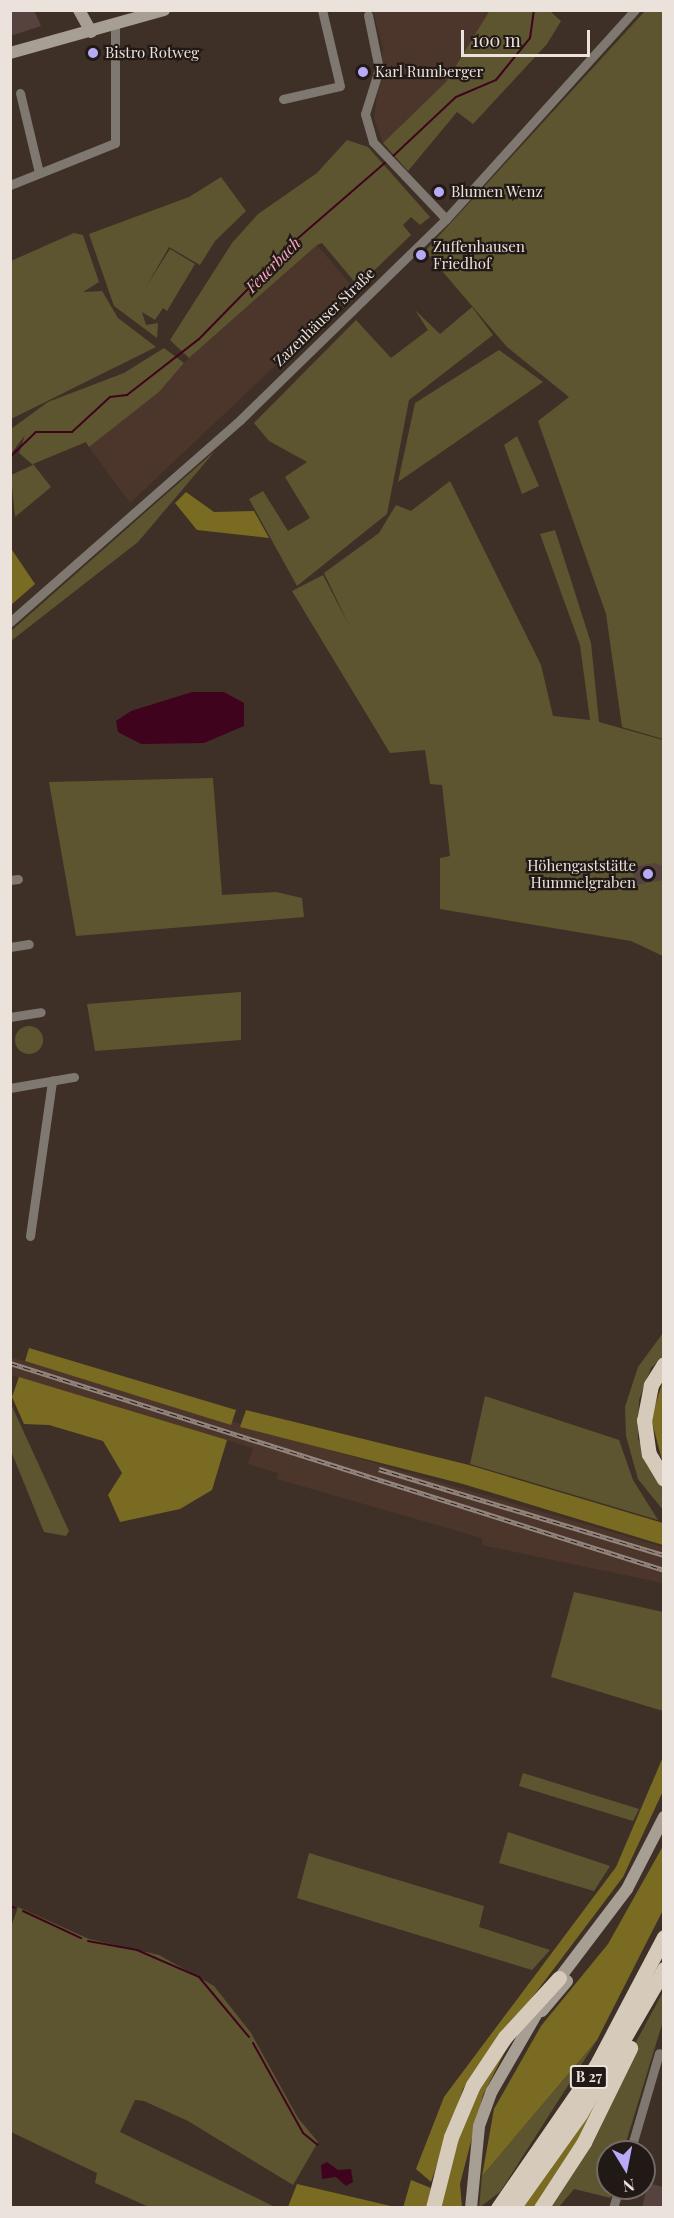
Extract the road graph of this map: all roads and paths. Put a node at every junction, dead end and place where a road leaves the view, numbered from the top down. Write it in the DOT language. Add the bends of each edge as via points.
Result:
graph roads {
  1 [pos="79,10"];
  2 [pos="164,10"];
  3 [pos="322,10"];
  4 [pos="635,10"];
  5 [pos="368,15"];
  6 [pos="115,25"];
  7 [pos="91,32"];
  8 [pos="10,53"];
  9 [pos="20,93"];
  10 [pos="283,99"];
  11 [pos="39,173"];
  12 [pos="10,185"];
  13 [pos="446,219"];
  14 [pos="10,622"];
  15 [pos="29,944"];
  16 [pos="10,947"];
  17 [pos="41,1012"];
  18 [pos="10,1017"];
  19 [pos="74,1077"];
  20 [pos="52,1081"];
  21 [pos="10,1088"];
  22 [pos="30,1236"];
  23 [pos="663,1365"];
  24 [pos="663,1479"];
  25 [pos="663,1817"];
  26 [pos="663,1830"];
  27 [pos="663,1937"];
  28 [pos="661,1975"];
  29 [pos="559,1978"];
  30 [pos="524,2033"];
  31 [pos="659,2053"];
  32 [pos="634,2140"];
  33 [pos="436,2194"];
  34 [pos="471,2208"];
  35 [pos="498,2208"];
  36 [pos="513,2208"];
  37 [pos="541,2208"];
  1 -- 7 [label="main road"];
  2 -- 6 [label="main road"];
  3 -- 10 [label="street" via="340,86"];
  4 -- 13 [label="street, Zazenhäuser Straße"];
  5 -- 13 [label="street" via="379,69 365,114 373,142"];
  6 -- 7 [label="main road"];
  6 -- 11 [label="street" via="115,143"];
  7 -- 8 [label="main road"];
  9 -- 11 [label="street"];
  11 -- 12 [label="street"];
  13 -- 14 [label="street, Zazenhäuser Straße" via="240,420"];
  15 -- 16 [label="street"];
  17 -- 18 [label="street"];
  19 -- 20 [label="street"];
  20 -- 21 [label="street"];
  20 -- 22 [label="street"];
  23 -- 24 [label="highway" via="651,1385 644,1420 649,1454"];
  25 -- 29 [label="main road" via="627,1889"];
  26 -- 30 [label="main road" via="610,1924"];
  27 -- 35 [label="highway, B 27" via="596,2066"];
  28 -- 36 [label="highway, B 27" via="580,2114"];
  28 -- 37 [label="highway, B 27" via="656,1999 604,2106"];
  29 -- 30 [label="main road"];
  29 -- 33 [label="highway" via="505,2037 473,2085"];
  30 -- 34 [label="main road" via="479,2126"];
  31 -- 32 [label="street"];
}
